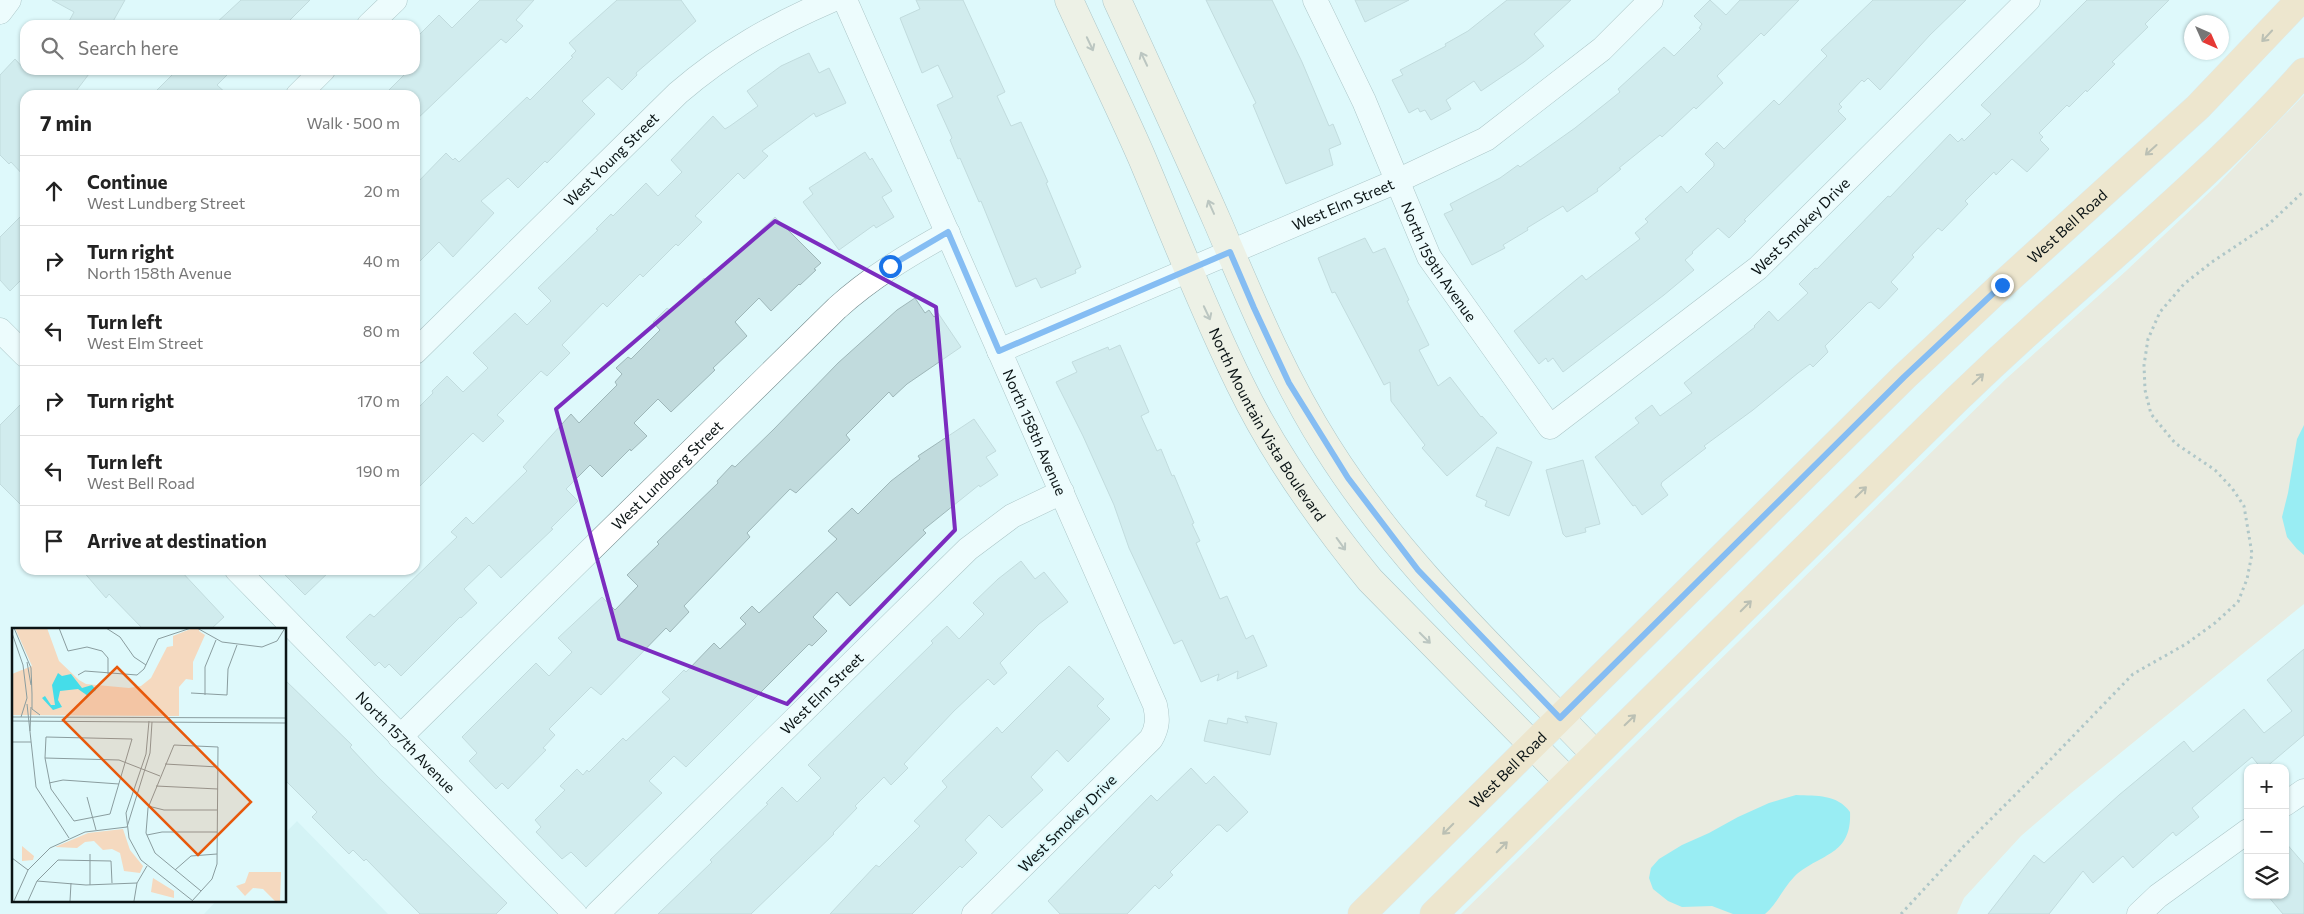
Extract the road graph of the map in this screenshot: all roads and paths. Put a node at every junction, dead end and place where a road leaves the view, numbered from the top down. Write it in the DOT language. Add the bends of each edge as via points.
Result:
graph roads {
  1 [pos="9,0"];
  2 [pos="395,0"];
  3 [pos="832,0"];
  4 [pos="845,0"];
  5 [pos="1069,0"];
  6 [pos="1117,0"];
  7 [pos="1315,0"];
  8 [pos="1651,0"];
  9 [pos="2028,0"];
  10 [pos="2300,0"];
  11 [pos="0,12"];
  12 [pos="374,20"];
  13 [pos="2304,72"];
  14 [pos="319,75"];
  15 [pos="303,90"];
  16 [pos="1397,181"];
  17 [pos="2304,191"];
  18 [pos="948,232"];
  19 [pos="1230,252"];
  20 [pos="1188,269"];
  21 [pos="0,330"];
  22 [pos="420,347"];
  23 [pos="20,350"];
  24 [pos="999,351"];
  25 [pos="1550,427"];
  26 [pos="1062,492"];
  27 [pos="242,575"];
  28 [pos="1560,718"];
  29 [pos="1157,729"];
  30 [pos="400,737"];
  31 [pos="1533,745"];
  32 [pos="1595,754"];
  33 [pos="1568,781"];
  34 [pos="2304,791"];
  35 [pos="2289,801"];
  36 [pos="2244,834"];
  37 [pos="575,914"];
  38 [pos="597,914"];
  39 [pos="974,914"];
  40 [pos="1362,914"];
  41 [pos="1434,914"];
  42 [pos="1902,914"];
  43 [pos="2139,914"];
  1 -- 11 [label="street"];
  2 -- 12 [label="street"];
  3 -- 22 [label="street, West Young Street" via="749,40 701,73"];
  4 -- 18 [label="street, North 158th Avenue"];
  5 -- 20 [label="street, North Mountain Vista Boulevard, one-way"];
  19 -- 6 [label="street, one-way"];
  7 -- 16 [label="street, North 159th Avenue" via="1364,101"];
  8 -- 16 [label="street, West Elm Street" via="1602,49 1486,139"];
  9 -- 25 [label="street, West Smokey Drive" via="1758,268"];
  10 -- 28 [label="main road, West Bell Road, one-way" via="2198,107 1931,351"];
  32 -- 13 [label="main road, one-way" via="1956,400 2186,192"];
  14 -- 15 [label="street"];
  16 -- 19 [label="street, West Elm Street"];
  16 -- 25 [label="street, North 159th Avenue" via="1429,257"];
  17 -- 42 [label="path" via="2270,224 2184,284 2160,312 2148,339 2145,390 2151,414 2175,443 2220,476 2244,506 2252,554 2238,602 2186,644 2133,674 1961,849"];
  18 -- 24 [label="street, North 158th Avenue"];
  18 -- 30 [label="street, West Lundberg Street" via="877,276 837,308"];
  19 -- 20 [label="street, West Elm Street"];
  19 -- 28 [label="street" via="1289,383 1348,478 1418,570"];
  20 -- 24 [label="street, West Elm Street"];
  20 -- 31 [label="street, North Mountain Vista Boulevard, one-way" via="1240,386 1283,460 1345,549 1391,603"];
  21 -- 23 [label="street"];
  24 -- 26 [label="street, North 158th Avenue"];
  26 -- 29 [label="street, North 158th Avenue" via="1155,705"];
  26 -- 38 [label="street, West Elm Street" via="1012,516 968,549"];
  27 -- 30 [label="street, North 157th Avenue"];
  28 -- 31 [label="main road, West Bell Road"];
  28 -- 32 [label="street"];
  29 -- 39 [label="street, West Smokey Drive" via="1142,748"];
  30 -- 37 [label="street, North 157th Avenue"];
  31 -- 33 [label="street, North Mountain Vista Boulevard"];
  31 -- 40 [label="main road, West Bell Road, one-way"];
  32 -- 33 [label="main road"];
  41 -- 33 [label="main road, one-way"];
  34 -- 35 [label="street"];
  36 -- 43 [label="street" via="2158,896"];
}
